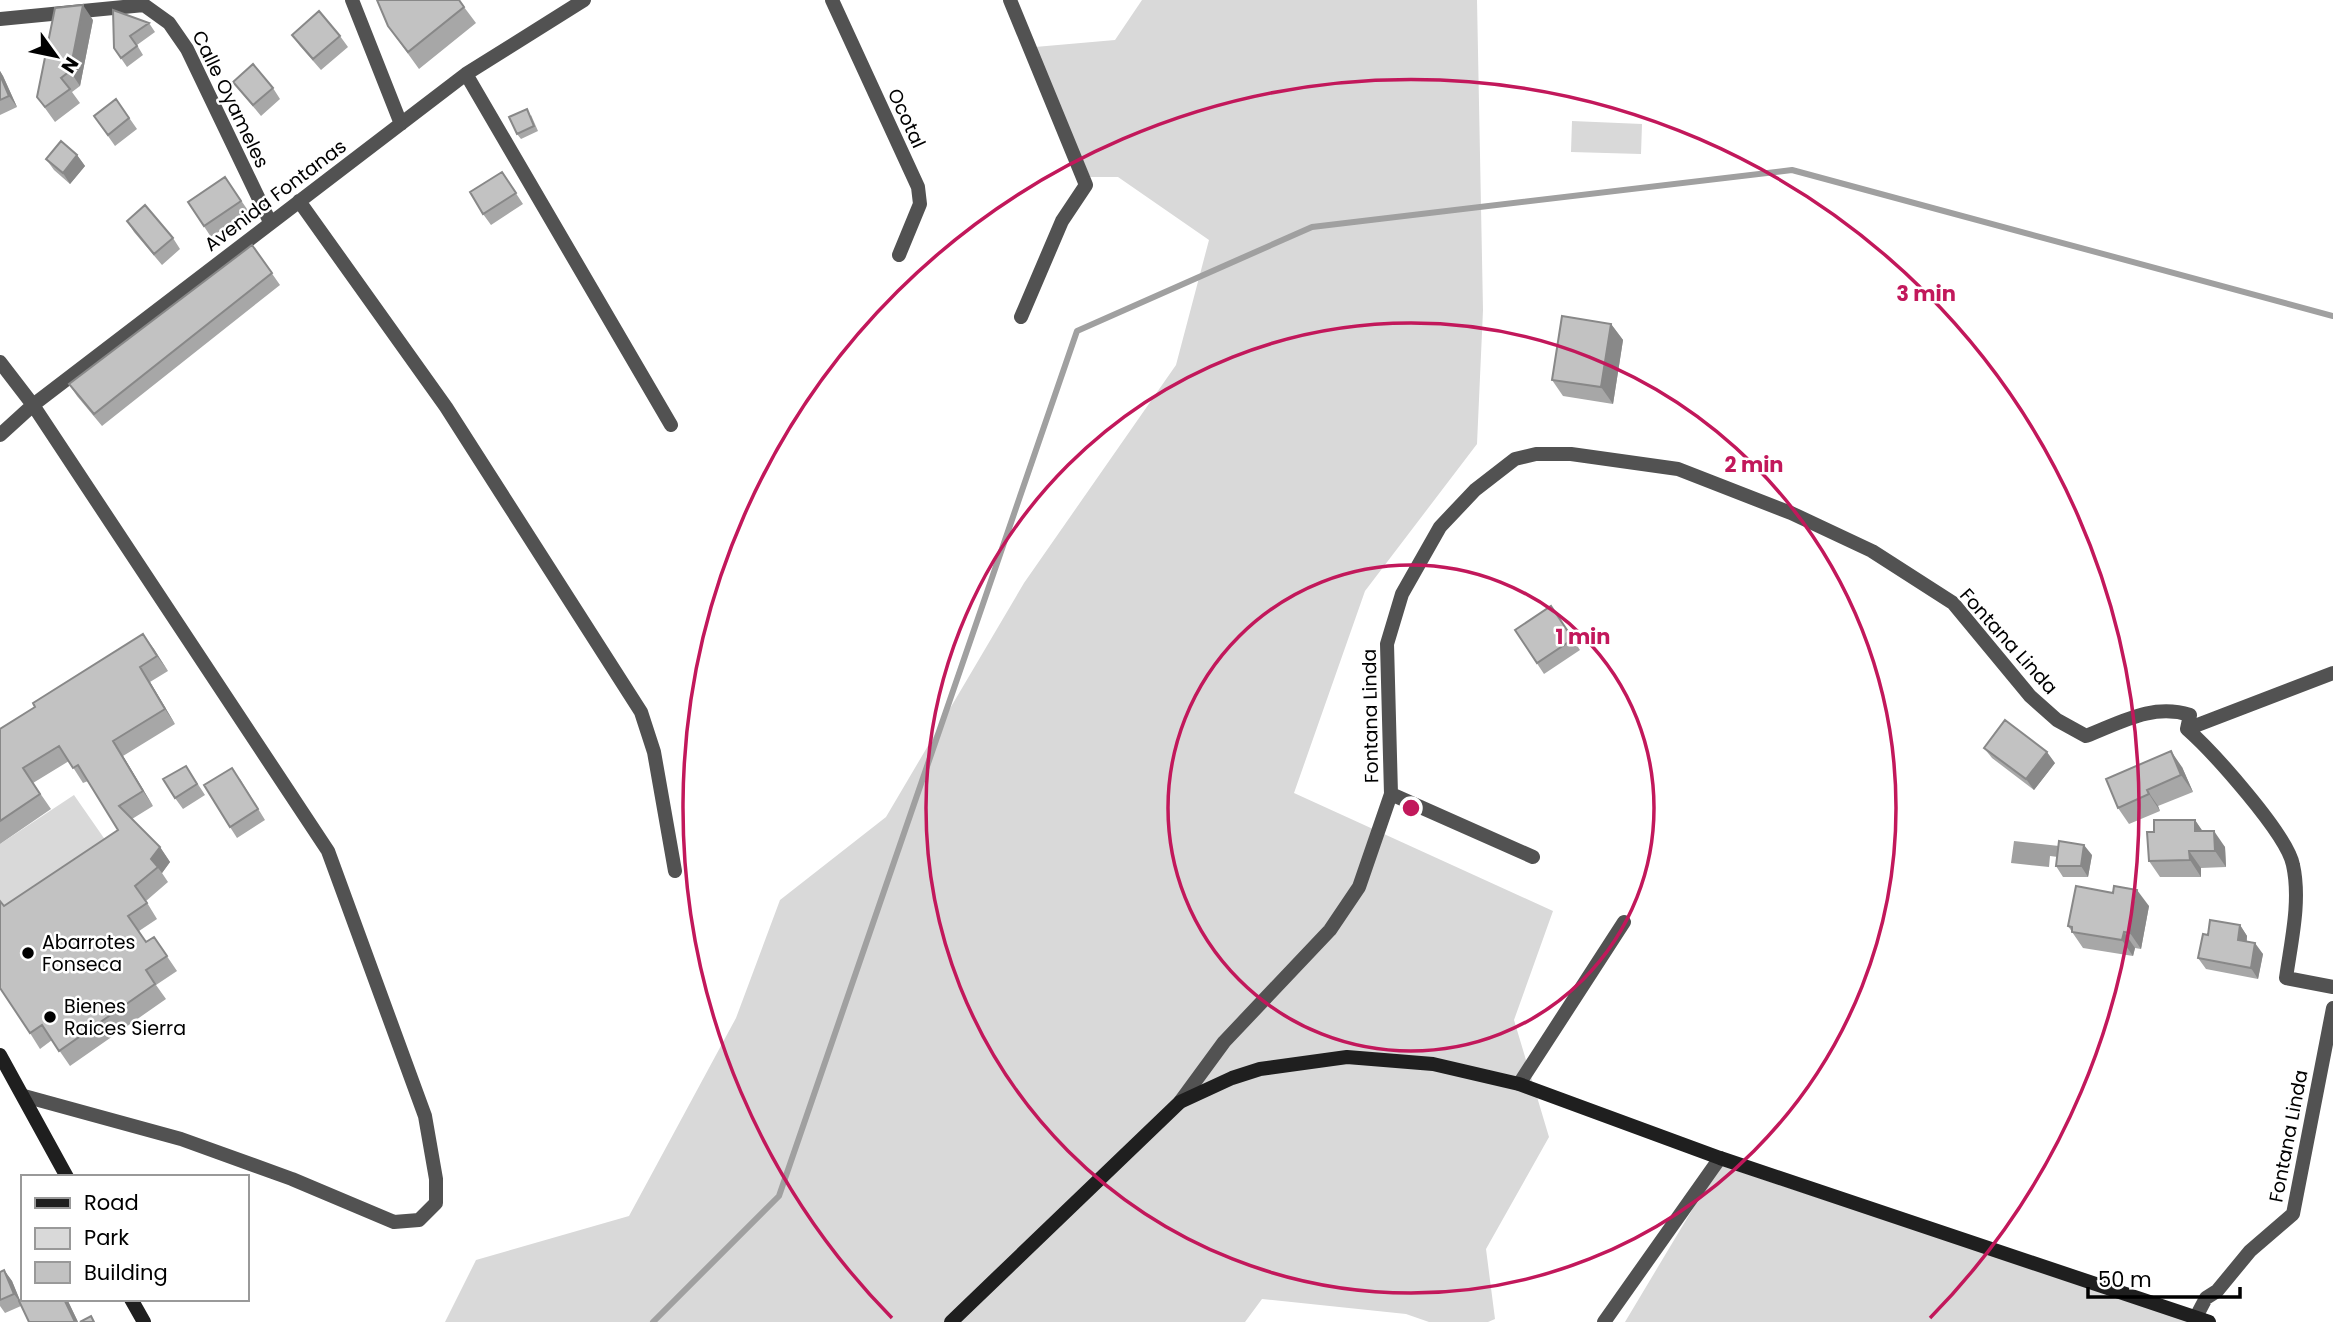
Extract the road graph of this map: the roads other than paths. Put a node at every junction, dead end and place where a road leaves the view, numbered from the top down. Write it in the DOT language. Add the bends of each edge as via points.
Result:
graph roads {
  1 [pos="352,0"];
  2 [pos="584,0"];
  3 [pos="832,0"];
  4 [pos="1010,0"];
  5 [pos="144,3"];
  6 [pos="0,19"];
  7 [pos="466,74"];
  8 [pos="401,124"];
  9 [pos="299,201"];
  10 [pos="270,222"];
  11 [pos="899,255"];
  12 [pos="1021,317"];
  13 [pos="0,362"];
  14 [pos="33,405"];
  15 [pos="671,425"];
  16 [pos="0,435"];
  17 [pos="2333,673"];
  18 [pos="2187,729"];
  19 [pos="1391,794"];
  20 [pos="1533,857"];
  21 [pos="675,871"];
  22 [pos="1624,922"];
  23 [pos="2333,987"];
  24 [pos="2333,1008"];
  25 [pos="0,1055"];
  26 [pos="1519,1084"];
  27 [pos="24,1096"];
  28 [pos="1180,1101"];
  29 [pos="1720,1158"];
  30 [pos="66,1175"];
  31 [pos="132,1301"];
  32 [pos="2203,1320"];
  33 [pos="144,1322"];
  34 [pos="951,1322"];
  35 [pos="1604,1322"];
  1 -- 8 [label="street"];
  2 -- 7 [label="street, Avenida Fontanas"];
  3 -- 11 [label="street, Ocotal" via="918,187 920,204"];
  4 -- 12 [label="street" via="1086,185 1062,221"];
  5 -- 6 [label="street"];
  5 -- 10 [label="street, Calle Oyameles" via="169,23 187,49"];
  7 -- 8 [label="street, Avenida Fontanas"];
  7 -- 15 [label="street"];
  8 -- 9 [label="street, Avenida Fontanas"];
  9 -- 10 [label="street, Avenida Fontanas"];
  9 -- 21 [label="street" via="446,407 641,712 654,752"];
  10 -- 14 [label="street, Avenida Fontanas"];
  13 -- 14 [label="street"];
  14 -- 16 [label="street, Avenida Fontanas"];
  14 -- 27 [label="street" via="328,851 425,1116 436,1203 419,1220 394,1222 181,1139"];
  17 -- 18 [label="street"];
  18 -- 19 [label="street, Fontana Linda" via="2190,715 2168,710 2136,715 2085,736 2057,720 2030,696 1953,603 1872,551 1678,469 1571,454 1536,454 1516,459 1457,508 1426,548 1402,594 1387,644"];
  18 -- 23 [label="street, Fontana Linda" via="2279,836 2293,861 2295,905 2286,978"];
  19 -- 20 [label="street"];
  19 -- 28 [label="street, Fontana Linda" via="1359,887 1338,919 1224,1042"];
  22 -- 26 [label="street"];
  24 -- 32 [label="street, Fontana Linda" via="2293,1214 2206,1298"];
  25 -- 27 [label="main road"];
  26 -- 28 [label="main road" via="1414,1061 1346,1057 1260,1069"];
  26 -- 29 [label="main road"];
  27 -- 30 [label="main road"];
  28 -- 34 [label="main road"];
  29 -- 32 [label="main road"];
  29 -- 35 [label="street"];
  31 -- 33 [label="main road"];
}
